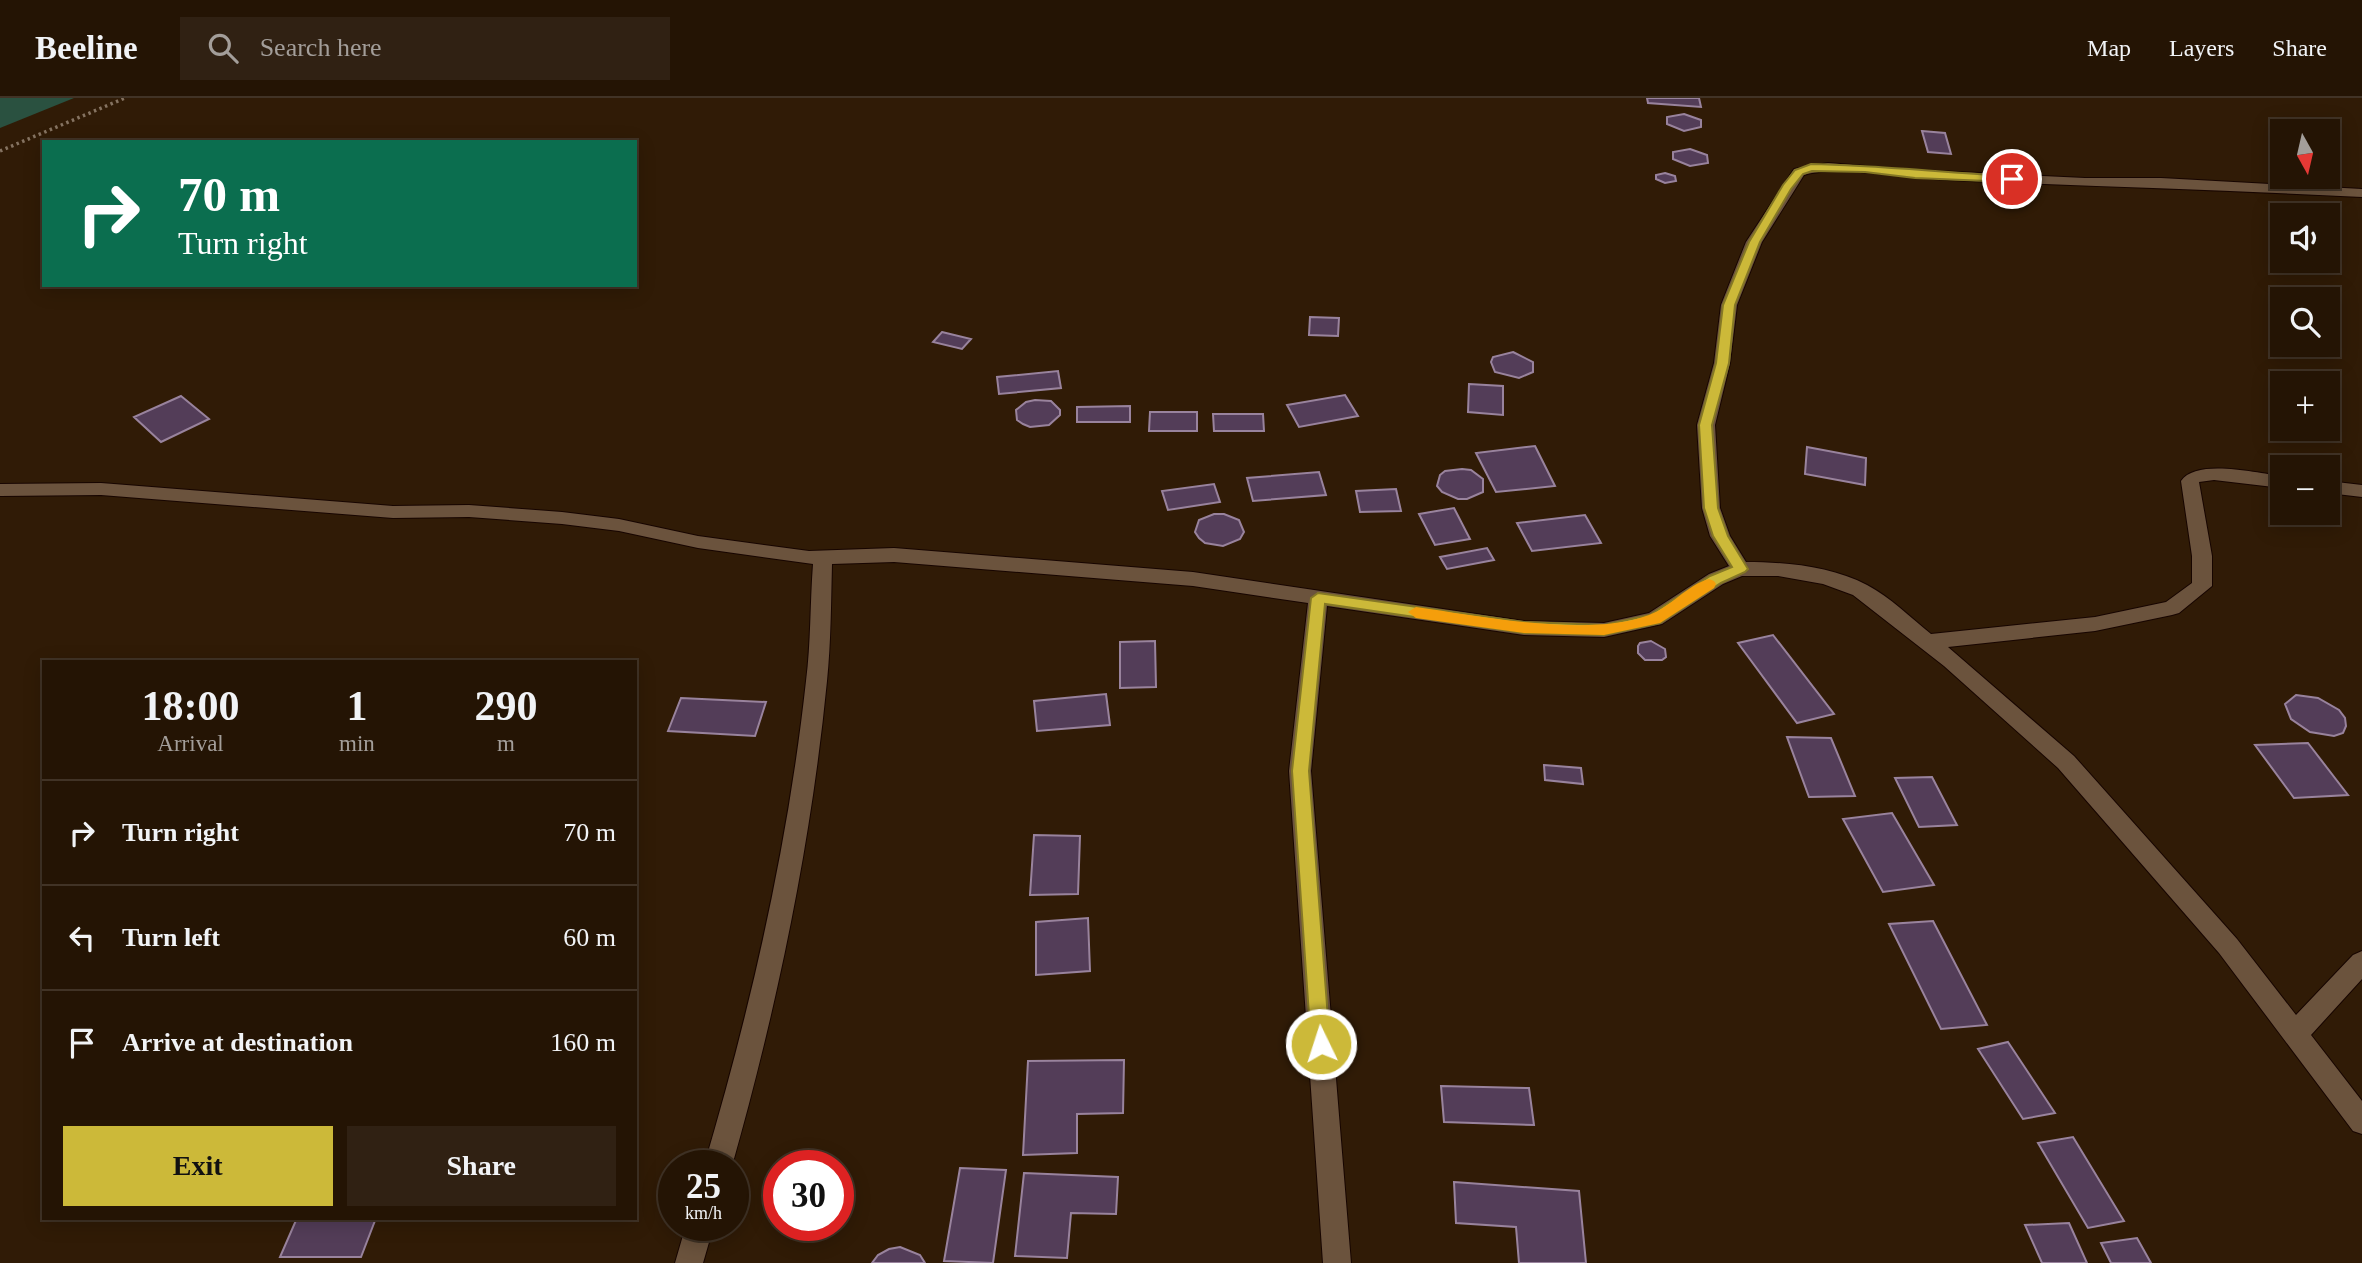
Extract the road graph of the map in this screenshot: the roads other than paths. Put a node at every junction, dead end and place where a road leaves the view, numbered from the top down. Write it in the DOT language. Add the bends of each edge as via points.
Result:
graph roads {
  1 [pos="2362,193"];
  2 [pos="2270,481"];
  3 [pos="2340,488"];
  4 [pos="0,490"];
  5 [pos="2362,491"];
  6 [pos="824,558"];
  7 [pos="1740,569"];
  8 [pos="1318,598"];
  9 [pos="1927,642"];
  10 [pos="2362,962"];
  11 [pos="2296,1033"];
  12 [pos="2362,1122"];
  13 [pos="722,1150"];
  14 [pos="695,1241"];
  15 [pos="688,1263"];
  16 [pos="1337,1263"];
  1 -- 7 [label="street" via="1840,167 1811,167 1799,172 1754,242 1729,305 1723,363 1706,425 1711,508 1720,536"];
  2 -- 9 [label="street" via="2214,474 2190,481 2202,586 2172,608 2095,624"];
  3 -- 5 [label="street"];
  4 -- 6 [label="street" via="101,489 381,511 562,518"];
  6 -- 8 [label="street" via="894,555 1193,579"];
  6 -- 13 [label="street" via="816,694 796,827 764,995"];
  7 -- 8 [label="street" via="1716,579 1655,619 1604,630 1524,628"];
  7 -- 9 [label="street" via="1790,571 1860,590"];
  8 -- 16 [label="street" via="1300,771"];
  9 -- 11 [label="street" via="2066,762 2228,946"];
  10 -- 11 [label="street"];
  11 -- 12 [label="street"];
  14 -- 15 [label="street"];
}
